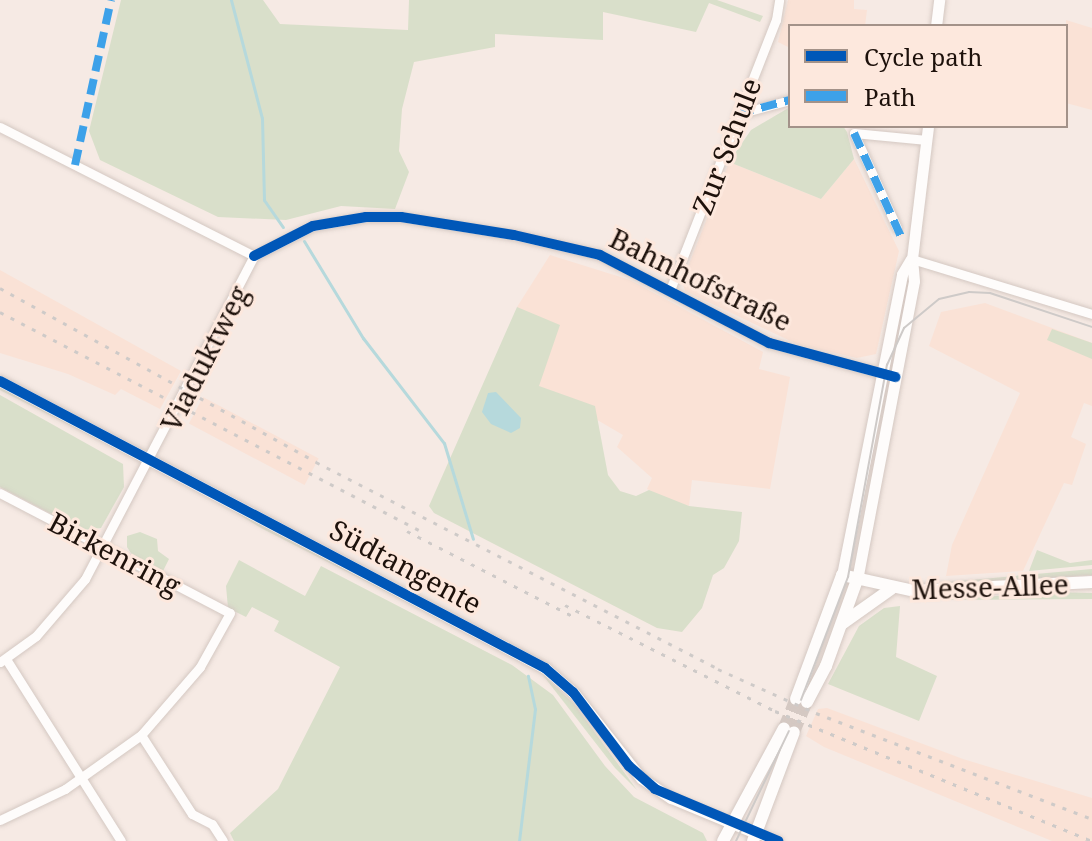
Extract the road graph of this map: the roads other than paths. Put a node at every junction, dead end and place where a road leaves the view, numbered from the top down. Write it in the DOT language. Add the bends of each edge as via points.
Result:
graph roads {
  1 [pos="779,0"];
  2 [pos="939,0"];
  3 [pos="936,24"];
  4 [pos="788,101"];
  5 [pos="738,114"];
  6 [pos="0,127"];
  7 [pos="853,128"];
  8 [pos="928,128"];
  9 [pos="927,140"];
  10 [pos="897,228"];
  11 [pos="254,256"];
  12 [pos="912,259"];
  13 [pos="670,290"];
  14 [pos="1092,314"];
  15 [pos="880,373"];
  16 [pos="895,377"];
  17 [pos="0,381"];
  18 [pos="153,459"];
  19 [pos="0,493"];
  20 [pos="105,548"];
  21 [pos="842,575"];
  22 [pos="857,580"];
  23 [pos="1092,582"];
  24 [pos="891,589"];
  25 [pos="843,623"];
  26 [pos="3,660"];
  27 [pos="141,735"];
  28 [pos="81,779"];
  29 [pos="0,820"];
  30 [pos="732,824"];
  31 [pos="754,837"];
  32 [pos="121,841"];
  33 [pos="223,841"];
  34 [pos="723,841"];
  35 [pos="778,841"];
  1 -- 5 [label="street, Zur Schule"];
  2 -- 3 [label="street"];
  4 -- 5 [label="street"];
  5 -- 13 [label="street, Zur Schule"];
  6 -- 11 [label="street"];
  7 -- 9 [label="street"];
  7 -- 10 [label="street"];
  8 -- 9 [label="street"];
  9 -- 12 [label="street"];
  11 -- 13 [label="street, Bahnhofstraße" via="313,226 401,217 568,246 625,265"];
  11 -- 18 [label="street, Viaduktweg"];
  12 -- 14 [label="street"];
  12 -- 15 [label="street" via="902,274"];
  12 -- 16 [label="street" via="914,281"];
  13 -- 15 [label="street, Bahnhofstraße" via="769,343"];
  15 -- 16 [label="street, Bahnhofstraße"];
  15 -- 21 [label="street"];
  16 -- 22 [label="street"];
  17 -- 18 [label="street, Südtangente"];
  18 -- 20 [label="street, Viaduktweg"];
  18 -- 30 [label="street, Südtangente" via="531,660 573,692 641,778 671,798"];
  19 -- 20 [label="street, Birkenring"];
  20 -- 26 [label="street, Viaduktweg" via="62,609"];
  20 -- 27 [label="street, Birkenring" via="230,613 200,667"];
  21 -- 22 [label="main road, Messe-Allee"];
  21 -- 25 [label="main road" via="801,700"];
  22 -- 24 [label="main road, Messe-Allee"];
  22 -- 25 [label="main road"];
  23 -- 24 [label="main road, Messe-Allee" via="952,592"];
  24 -- 25 [label="main road"];
  26 -- 28 [label="street"];
  27 -- 28 [label="street"];
  27 -- 33 [label="street" via="192,814 212,824"];
  28 -- 29 [label="street"];
  28 -- 32 [label="street"];
  30 -- 31 [label="street, Südtangente"];
  30 -- 31 [label="main road" via="789,730"];
  30 -- 34 [label="main road"];
  31 -- 35 [label="street"];
}
